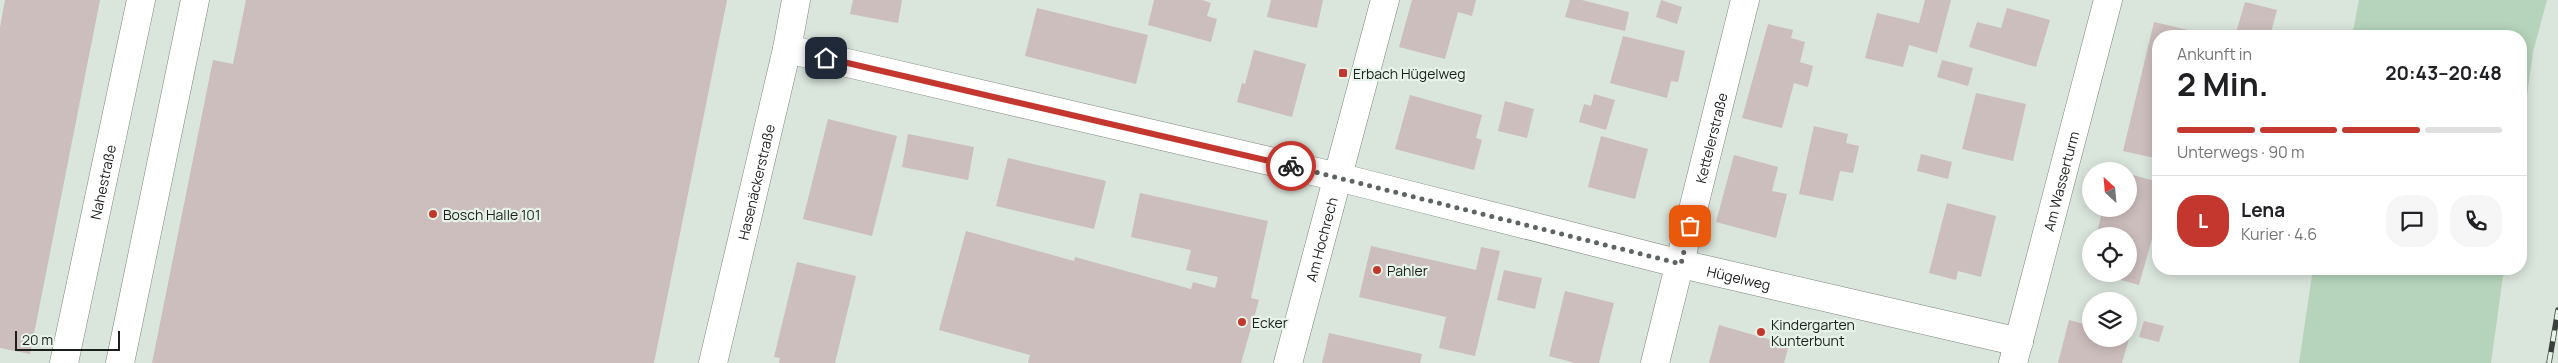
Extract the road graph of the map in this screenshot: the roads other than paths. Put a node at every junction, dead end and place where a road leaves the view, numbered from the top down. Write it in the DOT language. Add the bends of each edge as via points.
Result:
graph roads {
  1 [pos="141,0"];
  2 [pos="195,0"];
  3 [pos="796,0"];
  4 [pos="1385,0"];
  5 [pos="1745,0"];
  6 [pos="2108,0"];
  7 [pos="787,49"];
  8 [pos="1338,177"];
  9 [pos="1681,264"];
  10 [pos="2016,352"];
  11 [pos="64,363"];
  12 [pos="120,363"];
  13 [pos="713,363"];
  14 [pos="1288,363"];
  15 [pos="1654,363"];
  1 -- 11 [label="street, Nahestraße"];
  2 -- 12 [label="street"];
  3 -- 7 [label="street, Hasenäckerstraße"];
  4 -- 8 [label="street, Am Hochrech"];
  5 -- 9 [label="street, Kettelerstraße"];
  6 -- 10 [label="street, Am Wasserturm"];
  7 -- 8 [label="street, Hügelweg"];
  7 -- 13 [label="street, Hasenäckerstraße"];
  8 -- 9 [label="street, Hügelweg"];
  8 -- 14 [label="street, Am Hochrech"];
  9 -- 10 [label="street, Hügelweg"];
  9 -- 15 [label="street, Kettelerstraße"];
}
